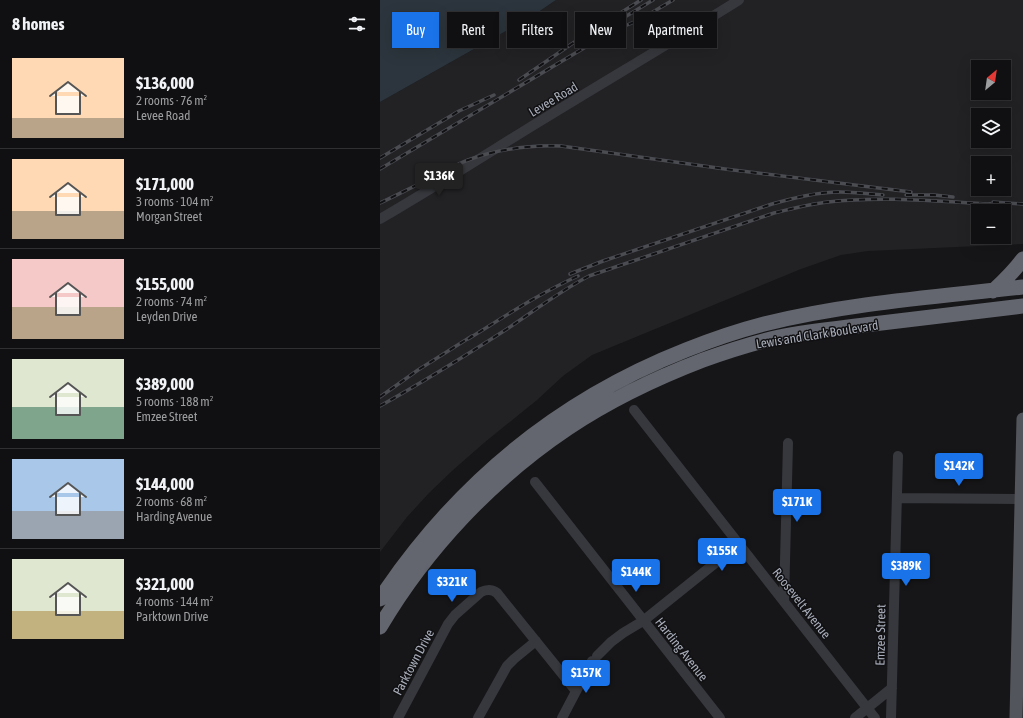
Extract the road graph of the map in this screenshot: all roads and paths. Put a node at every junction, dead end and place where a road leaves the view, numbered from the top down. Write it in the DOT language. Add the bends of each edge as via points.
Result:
graph roads {
  1 [pos="739,0"];
  2 [pos="380,220"];
  3 [pos="1023,259"];
  4 [pos="1023,287"];
  5 [pos="993,291"];
  6 [pos="1023,306"];
  7 [pos="634,410"];
  8 [pos="1023,419"];
  9 [pos="788,443"];
  10 [pos="898,456"];
  11 [pos="535,482"];
  12 [pos="897,498"];
  13 [pos="1022,499"];
  14 [pos="739,544"];
  15 [pos="380,599"];
  16 [pos="784,602"];
  17 [pos="643,621"];
  18 [pos="380,628"];
  19 [pos="536,641"];
  20 [pos="892,688"];
  21 [pos="576,691"];
  22 [pos="867,708"];
  23 [pos="398,718"];
  24 [pos="478,718"];
  25 [pos="562,718"];
  26 [pos="720,718"];
  27 [pos="855,718"];
  28 [pos="875,718"];
  29 [pos="891,718"];
  30 [pos="1016,718"];
  1 -- 2 [label="street, Levee Road"];
  3 -- 5 [label="highway"];
  4 -- 5 [label="highway, Lewis and Clark Boulevard"];
  5 -- 15 [label="highway, Lewis and Clark Boulevard" via="840,309 755,326 700,344 615,382 528,438 501,461 460,499 432,530 409,557"];
  6 -- 18 [label="highway, Lewis and Clark Boulevard" via="780,337 698,362 626,394 554,438 525,460 476,505 427,559"];
  7 -- 14 [label="street, Roosevelt Avenue"];
  8 -- 13 [label="main road"];
  9 -- 16 [label="street"];
  10 -- 12 [label="street, Emzee Street"];
  11 -- 17 [label="street, Harding Avenue"];
  12 -- 13 [label="street"];
  12 -- 20 [label="street, Emzee Street"];
  13 -- 30 [label="main road"];
  14 -- 16 [label="street, Roosevelt Avenue"];
  14 -- 17 [label="street"];
  16 -- 22 [label="street, Roosevelt Avenue"];
  17 -- 21 [label="street" via="611,642 594,658"];
  17 -- 26 [label="street, Harding Avenue"];
  19 -- 21 [label="street, Parktown Drive"];
  19 -- 23 [label="street, Parktown Drive" via="497,593 489,589 481,592 448,624"];
  19 -- 24 [label="street" via="507,666"];
  20 -- 22 [label="street"];
  20 -- 29 [label="street, Emzee Street"];
  21 -- 25 [label="street"];
  22 -- 27 [label="street"];
  22 -- 28 [label="street, Roosevelt Avenue"];
}
